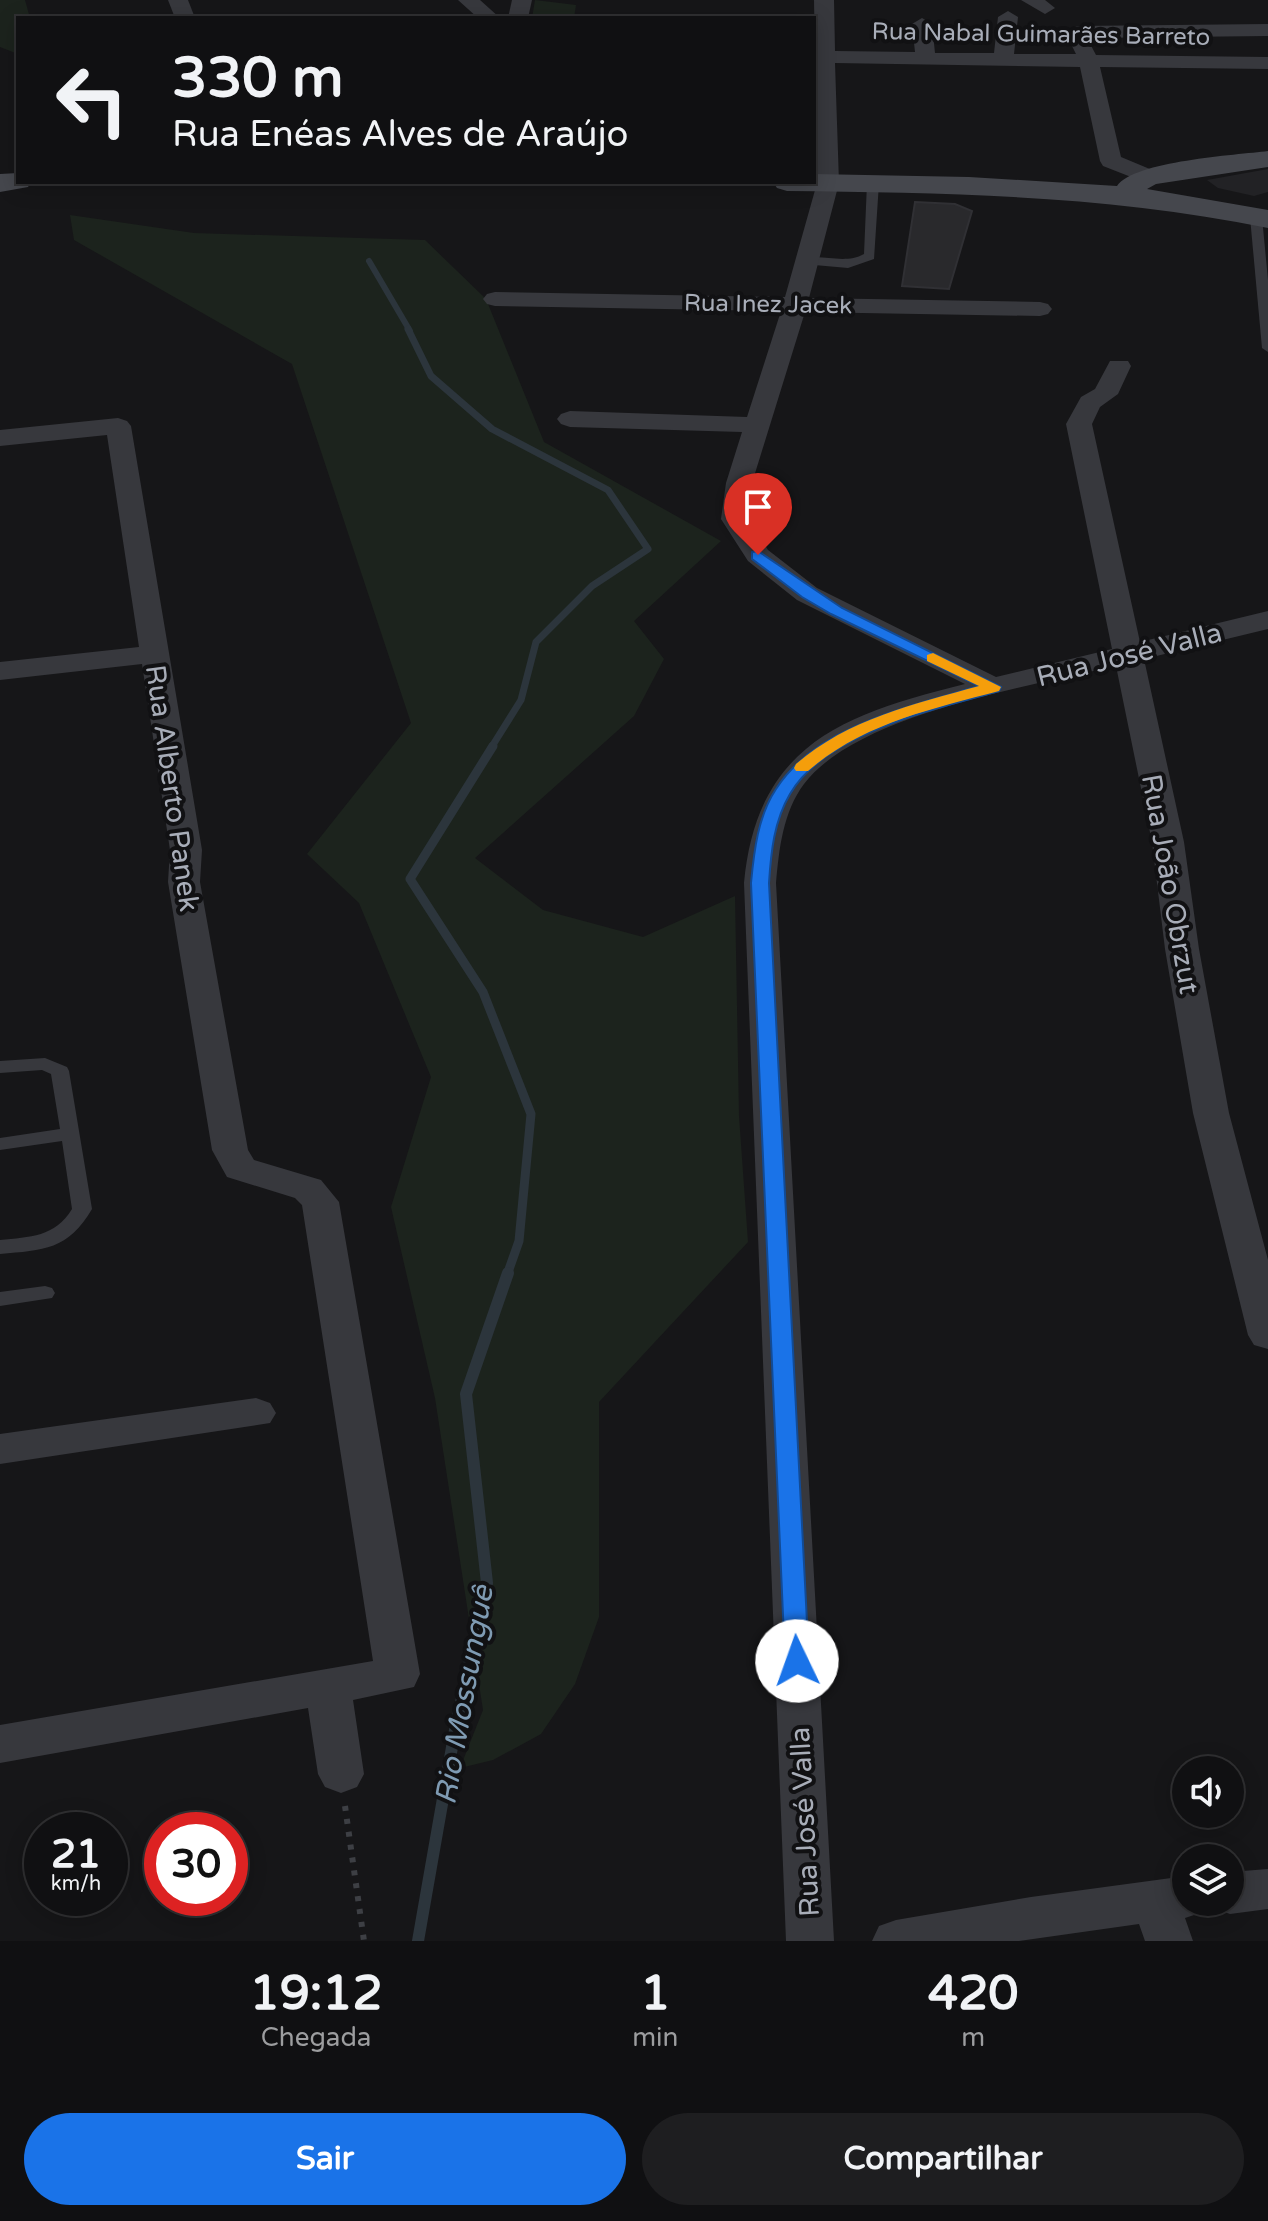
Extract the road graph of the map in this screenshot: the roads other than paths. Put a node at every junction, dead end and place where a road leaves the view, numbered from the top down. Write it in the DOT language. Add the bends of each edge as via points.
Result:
graph roads {
  1 [pos="468,0"];
  2 [pos="824,0"];
  3 [pos="488,16"];
  4 [pos="1008,17"];
  5 [pos="922,24"];
  6 [pos="1262,32"];
  7 [pos="1140,35"];
  8 [pos="1196,35"];
  9 [pos="820,57"];
  10 [pos="926,58"];
  11 [pos="1003,59"];
  12 [pos="1268,60"];
  13 [pos="1089,61"];
  14 [pos="1150,61"];
  15 [pos="1211,62"];
  16 [pos="1268,159"];
  17 [pos="816,183"];
  18 [pos="828,183"];
  19 [pos="873,183"];
  20 [pos="1140,189"];
  21 [pos="1262,218"];
  22 [pos="807,261"];
  23 [pos="495,299"];
  24 [pos="795,305"];
  25 [pos="1040,309"];
  26 [pos="1268,348"];
  27 [pos="1119,366"];
  28 [pos="570,419"];
  29 [pos="757,425"];
  30 [pos="0,438"];
  31 [pos="1268,620"];
  32 [pos="155,654"];
  33 [pos="1128,654"];
  34 [pos="0,671"];
  35 [pos="993,687"];
  36 [pos="0,1067"];
  37 [pos="70,1134"];
  38 [pos="0,1144"];
  39 [pos="0,1247"];
  40 [pos="45,1293"];
  41 [pos="0,1299"];
  42 [pos="1267,1324"];
  43 [pos="256,1413"];
  44 [pos="0,1449"];
  45 [pos="328,1687"];
  46 [pos="0,1744"];
  47 [pos="341,1774"];
  48 [pos="1268,1889"];
  49 [pos="1244,1892"];
  50 [pos="1170,1913"];
  51 [pos="810,1941"];
  52 [pos="896,1941"];
  1 -- 3 [label="street"];
  2 -- 9 [label="street"];
  4 -- 11 [label="street"];
  5 -- 10 [label="street"];
  6 -- 12 [label="street"];
  6 -- 13 [label="street" via="1077,33"];
  7 -- 14 [label="street"];
  8 -- 15 [label="street"];
  9 -- 10 [label="street, Rua Nabal Guimarães Barreto"];
  9 -- 18 [label="street"];
  10 -- 11 [label="street, Rua Nabal Guimarães Barreto"];
  11 -- 13 [label="street, Rua Nabal Guimarães Barreto"];
  12 -- 15 [label="street, Rua Nabal Guimarães Barreto"];
  13 -- 14 [label="street, Rua Nabal Guimarães Barreto"];
  13 -- 20 [label="street" via="1111,161"];
  14 -- 15 [label="street, Rua Nabal Guimarães Barreto"];
  16 -- 20 [label="main road" via="1186,171"];
  17 -- 18 [label="main road"];
  18 -- 19 [label="main road"];
  18 -- 22 [label="street"];
  19 -- 20 [label="main road"];
  19 -- 22 [label="lane" via="870,256 849,264"];
  20 -- 21 [label="main road"];
  21 -- 26 [label="lane"];
  22 -- 24 [label="street"];
  23 -- 24 [label="street, Rua Inez Jacek"];
  24 -- 25 [label="street, Rua Inez Jacek"];
  24 -- 29 [label="street"];
  27 -- 33 [label="street, Rua João Obrzut" via="1105,394 1090,402 1079,420"];
  28 -- 29 [label="street"];
  29 -- 35 [label="street" via="735,501 735,519 758,555 836,611"];
  30 -- 32 [label="street, Rua Alberto Panek" via="118,426"];
  31 -- 33 [label="street, Rua José Valla"];
  32 -- 34 [label="street"];
  32 -- 45 [label="street, Rua Alberto Panek" via="186,850 184,882 230,1150 246,1172 308,1189 320,1202 398,1674"];
  33 -- 35 [label="street, Rua José Valla"];
  33 -- 42 [label="street, Rua João Obrzut" via="1170,853 1211,1113"];
  35 -- 51 [label="street, Rua José Valla" via="888,718 825,748 783,789 762,851"];
  36 -- 37 [label="lane" via="45,1064 60,1071"];
  37 -- 38 [label="lane"];
  37 -- 39 [label="lane" via="82,1209 72,1229 48,1241"];
  40 -- 41 [label="lane"];
  43 -- 44 [label="street"];
  45 -- 46 [label="street"];
  45 -- 47 [label="street"];
  48 -- 49 [label="street"];
  50 -- 52 [label="street"];
}
